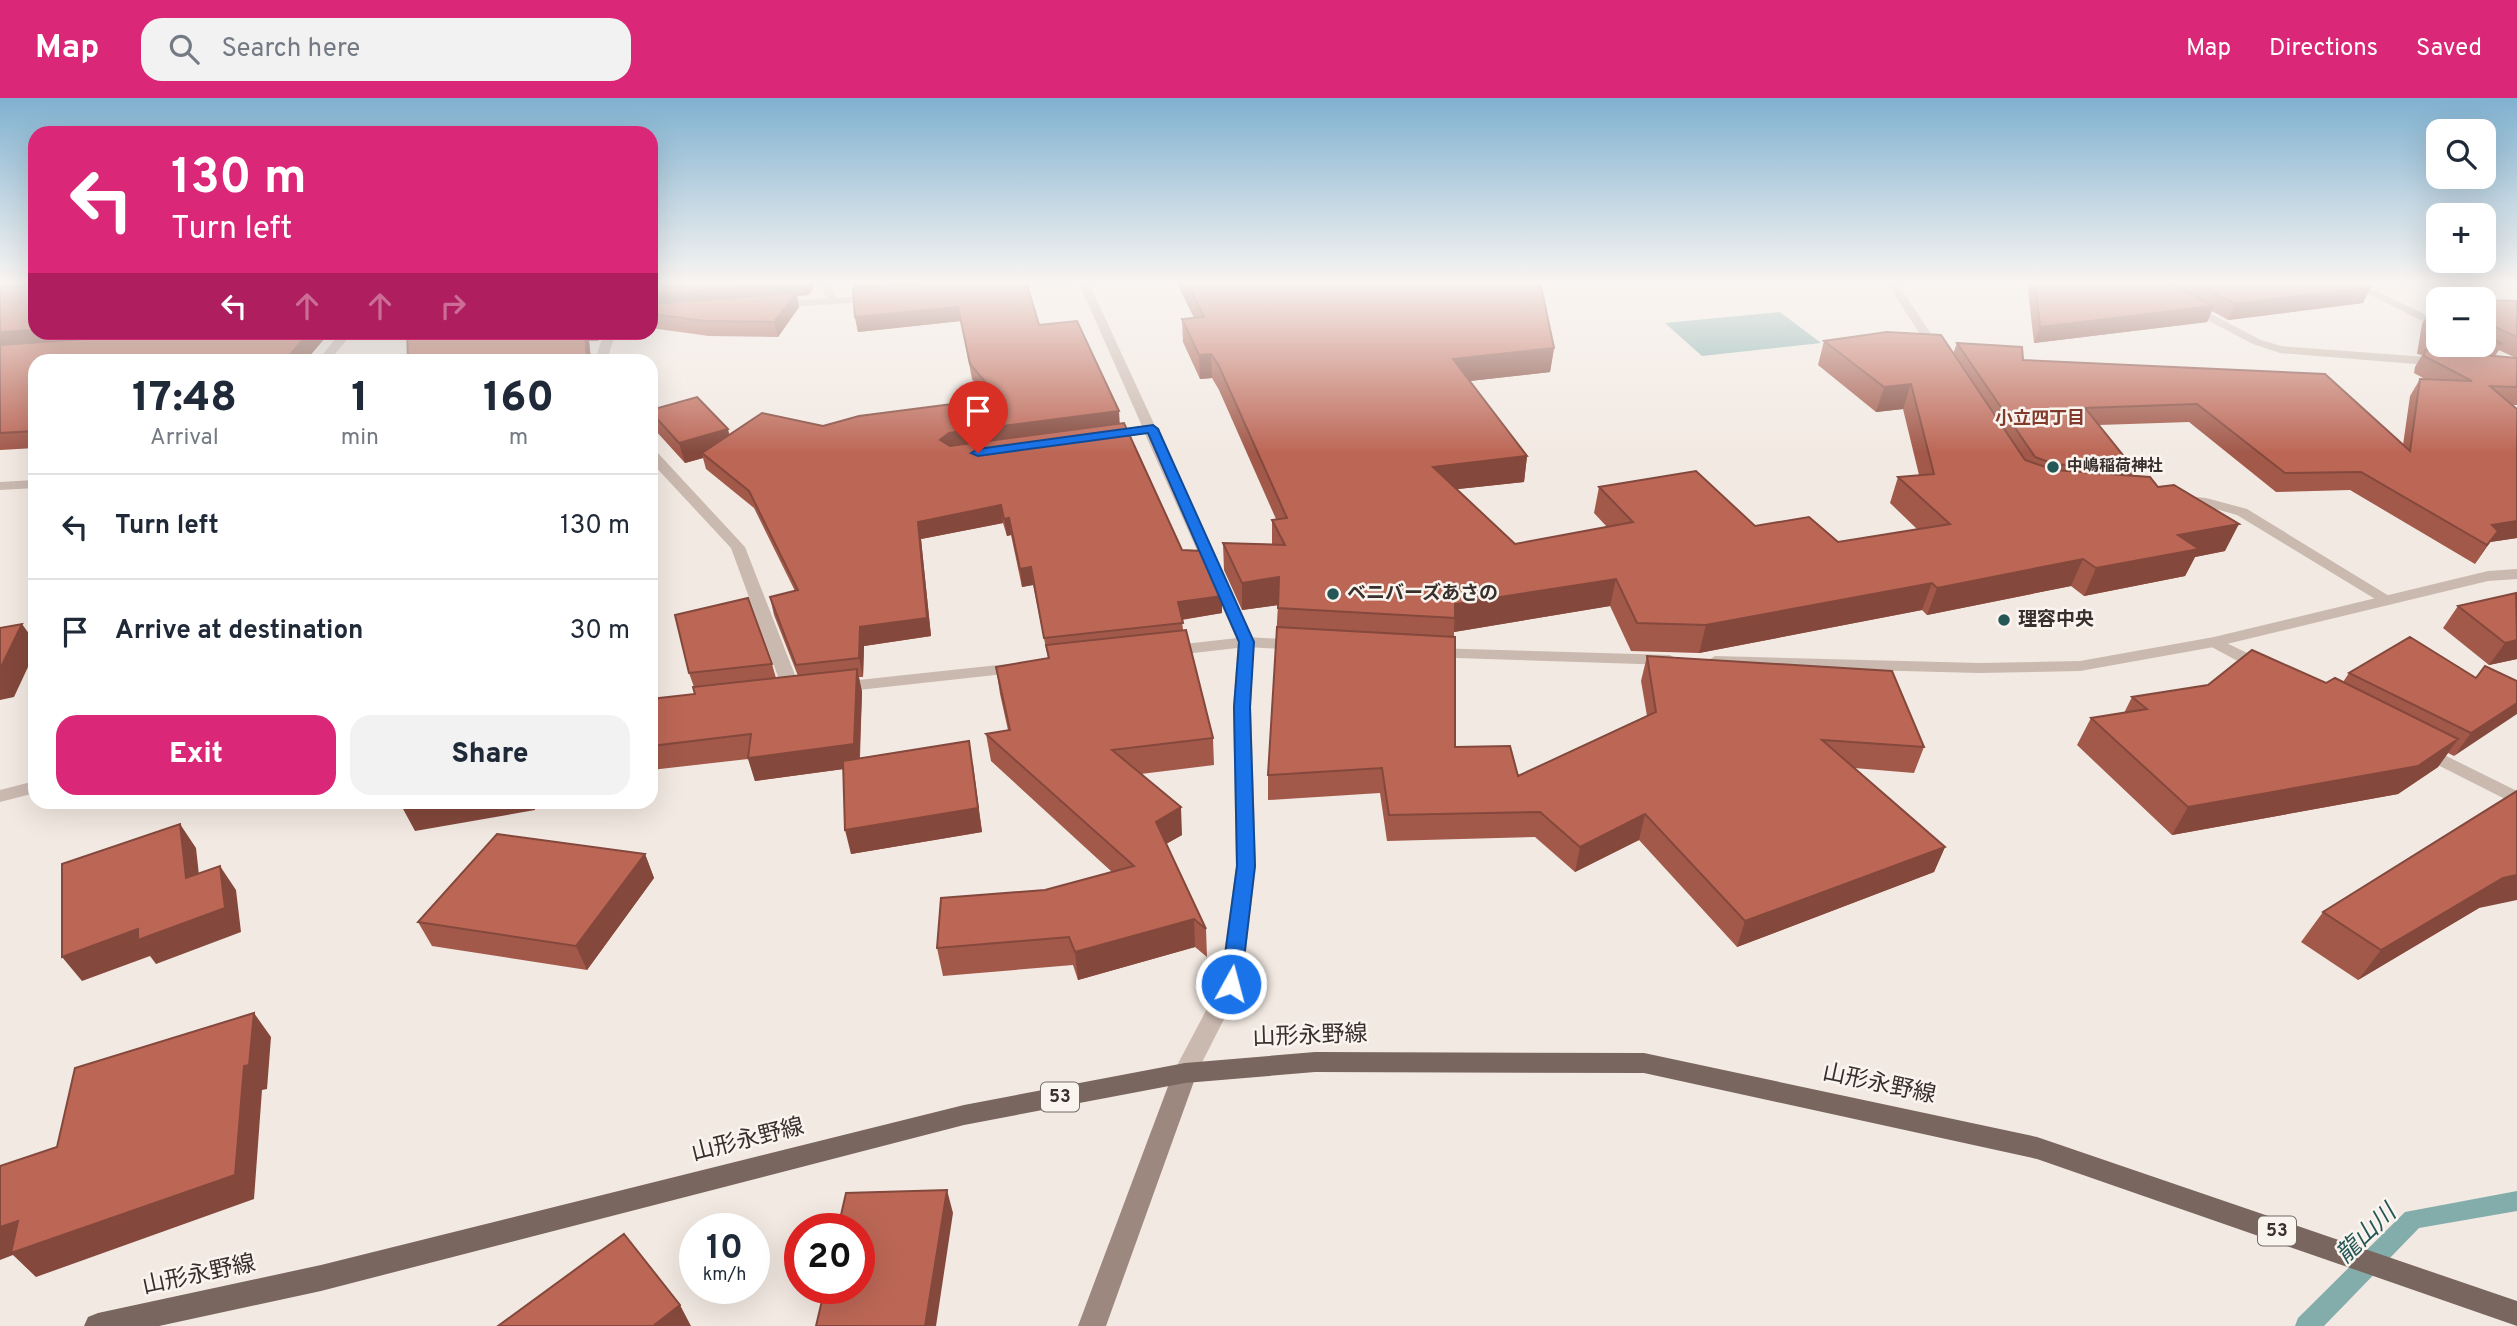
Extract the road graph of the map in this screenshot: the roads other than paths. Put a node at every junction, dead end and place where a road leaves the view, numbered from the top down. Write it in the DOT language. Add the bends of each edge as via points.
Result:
graph roads {
  1 [pos="1110,338"];
  2 [pos="1929,338"];
  3 [pos="2250,338"];
  4 [pos="341,340"];
  5 [pos="329,354"];
  6 [pos="1945,363"];
  7 [pos="2447,363"];
  8 [pos="1153,429"];
  9 [pos="1086,438"];
  10 [pos="658,461"];
  11 [pos="28,484"];
  12 [pos="0,486"];
  13 [pos="2166,499"];
  14 [pos="2517,574"];
  15 [pos="2385,599"];
  16 [pos="1246,642"];
  17 [pos="2214,642"];
  18 [pos="1313,646"];
  19 [pos="1420,652"];
  20 [pos="1150,653"];
  21 [pos="1040,665"];
  22 [pos="2274,674"];
  23 [pos="2407,742"];
  24 [pos="28,789"];
  25 [pos="0,796"];
  26 [pos="2517,799"];
  27 [pos="1185,1073"];
  28 [pos="2517,1314"];
  29 [pos="98,1326"];
  30 [pos="1092,1326"];
  1 -- 8 [label="street"];
  2 -- 6 [label="street"];
  3 -- 7 [label="street" via="2280,349"];
  4 -- 5 [label="street"];
  8 -- 9 [label="street"];
  8 -- 16 [label="street"];
  10 -- 21 [label="street" via="738,547 800,692"];
  11 -- 12 [label="street"];
  13 -- 15 [label="street" via="2206,502 2242,512"];
  14 -- 15 [label="street"];
  15 -- 17 [label="street"];
  16 -- 18 [label="street"];
  16 -- 20 [label="street"];
  16 -- 27 [label="street" via="1242,707 1246,866 1231,984"];
  17 -- 19 [label="street" via="2080,666 1979,668"];
  17 -- 22 [label="street"];
  23 -- 26 [label="street"];
  24 -- 25 [label="street"];
  27 -- 28 [label="main road, 山形永野線 / 53" via="1315,1062 1644,1063 2037,1148"];
  27 -- 29 [label="main road, 山形永野線 / 53" via="964,1115 321,1278"];
  27 -- 30 [label="street"];
}
